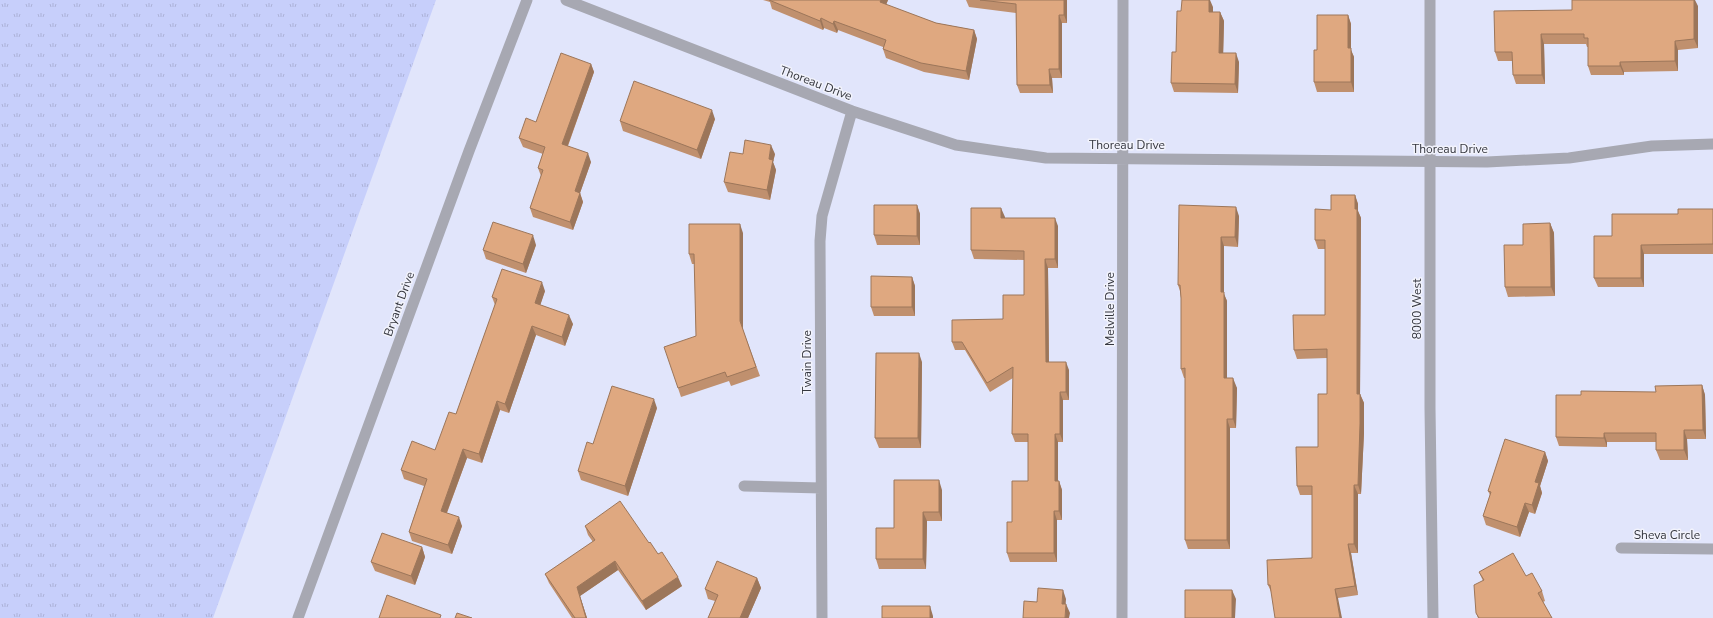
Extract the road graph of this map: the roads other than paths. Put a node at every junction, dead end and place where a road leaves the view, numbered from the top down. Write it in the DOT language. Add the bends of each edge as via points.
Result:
graph roads {
  1 [pos="527,0"];
  2 [pos="566,0"];
  3 [pos="1123,0"];
  4 [pos="1430,0"];
  5 [pos="852,111"];
  6 [pos="1713,144"];
  7 [pos="1123,158"];
  8 [pos="1430,162"];
  9 [pos="744,486"];
  10 [pos="821,488"];
  11 [pos="1621,548"];
  12 [pos="1713,548"];
  13 [pos="298,618"];
  14 [pos="822,618"];
  15 [pos="1122,618"];
  16 [pos="1432,618"];
  1 -- 13 [label="street, Bryant Drive"];
  2 -- 5 [label="street, Thoreau Drive"];
  3 -- 7 [label="street, Melville Drive"];
  4 -- 8 [label="street, 8000 West"];
  5 -- 7 [label="street, Thoreau Drive" via="956,145 1046,158"];
  5 -- 10 [label="street, Twain Drive" via="822,216"];
  6 -- 8 [label="street, Thoreau Drive" via="1652,146 1569,158"];
  7 -- 8 [label="street, Thoreau Drive"];
  7 -- 15 [label="street, Melville Drive"];
  8 -- 16 [label="street, 8000 West"];
  9 -- 10 [label="street"];
  10 -- 14 [label="street, Twain Drive"];
  11 -- 12 [label="street, Sheva Circle"];
}
